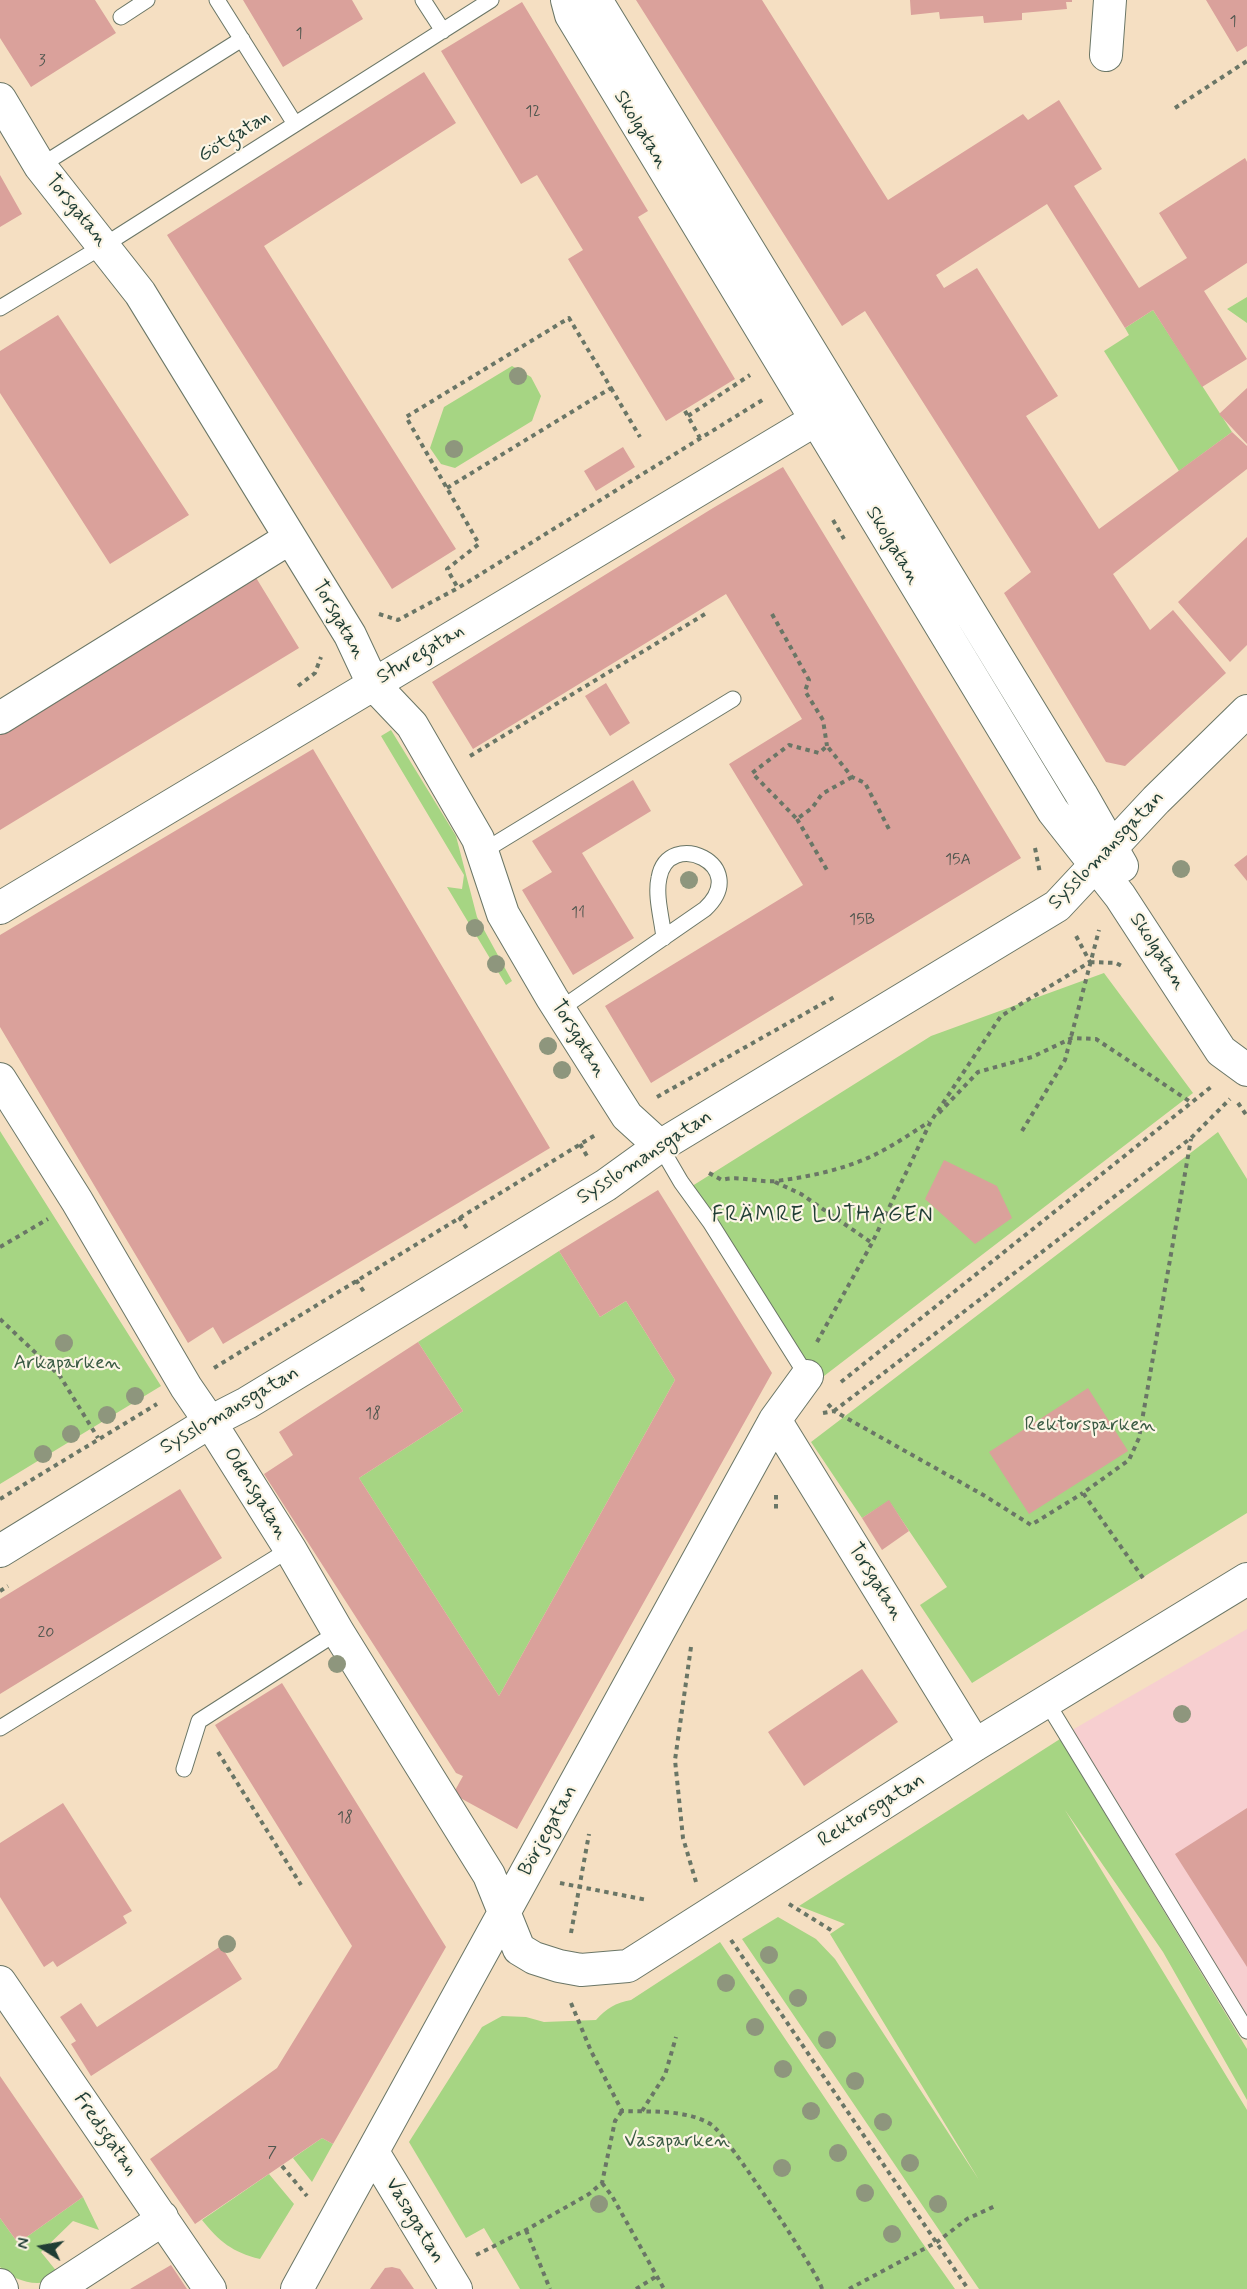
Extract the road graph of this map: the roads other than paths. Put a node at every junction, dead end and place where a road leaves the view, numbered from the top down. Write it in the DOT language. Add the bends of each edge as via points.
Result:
graph roads {
  1 [pos="147,0"];
  2 [pos="217,0"];
  3 [pos="423,0"];
  4 [pos="491,0"];
  5 [pos="567,0"];
  6 [pos="596,0"];
  7 [pos="1110,0"];
  8 [pos="121,17"];
  9 [pos="443,31"];
  10 [pos="242,39"];
  11 [pos="1106,55"];
  12 [pos="2,106"];
  13 [pos="295,124"];
  14 [pos="40,166"];
  15 [pos="103,246"];
  16 [pos="0,308"];
  17 [pos="844,403"];
  18 [pos="815,420"];
  19 [pos="290,538"];
  20 [pos="373,684"];
  21 [pos="733,699"];
  22 [pos="1247,711"];
  23 [pos="0,718"];
  24 [pos="482,852"];
  25 [pos="1103,857"];
  26 [pos="0,908"];
  27 [pos="664,938"];
  28 [pos="560,1010"];
  29 [pos="1247,1055"];
  30 [pos="0,1079"];
  31 [pos="1240,1083"];
  32 [pos="660,1146"];
  33 [pos="807,1376"];
  34 [pos="775,1419"];
  35 [pos="210,1422"];
  36 [pos="290,1549"];
  37 [pos="0,1551"];
  38 [pos="1247,1579"];
  39 [pos="338,1632"];
  40 [pos="1046,1701"];
  41 [pos="0,1728"];
  42 [pos="975,1745"];
  43 [pos="184,1769"];
  44 [pos="504,1913"];
  45 [pos="0,1982"];
  46 [pos="1247,2031"];
  47 [pos="374,2152"];
  48 [pos="162,2217"];
  49 [pos="450,2280"];
  50 [pos="56,2289"];
  51 [pos="210,2289"];
  52 [pos="297,2289"];
  1 -- 8 [label="lane"];
  2 -- 10 [label="lane"];
  3 -- 9 [label="lane"];
  4 -- 9 [label="lane, Götgatan"];
  5 -- 18 [label="street, Skolgatan" via="571,15"];
  6 -- 17 [label="street, Skolgatan"];
  7 -- 11 [label="street"];
  9 -- 13 [label="lane, Götgatan"];
  10 -- 13 [label="lane"];
  10 -- 14 [label="lane"];
  12 -- 14 [label="street, Torsgatan"];
  13 -- 15 [label="lane, Götgatan"];
  14 -- 15 [label="street, Torsgatan"];
  15 -- 16 [label="lane, Götgatan"];
  15 -- 19 [label="street, Torsgatan" via="140,292"];
  17 -- 18 [label="street, Sturegatan"];
  17 -- 25 [label="street, Skolgatan" via="1075,784"];
  18 -- 20 [label="street, Sturegatan"];
  18 -- 25 [label="street, Skolgatan" via="1053,811"];
  19 -- 20 [label="street, Torsgatan" via="350,635"];
  19 -- 23 [label="street"];
  20 -- 24 [label="street, Torsgatan" via="412,725"];
  20 -- 26 [label="street, Sturegatan"];
  21 -- 24 [label="lane"];
  22 -- 25 [label="street, Sysslomansgatan"];
  24 -- 28 [label="street, Torsgatan" via="503,914"];
  25 -- 29 [label="street, Skolgatan" via="1132,883"];
  25 -- 31 [label="street, Skolgatan" via="1120,896"];
  25 -- 32 [label="street, Sysslomansgatan" via="1058,906"];
  27 -- 27 [label="lane" via="714,901 719,878 706,858 684,853 663,866 658,889"];
  27 -- 28 [label="lane"];
  28 -- 32 [label="street, Torsgatan" via="627,1116"];
  30 -- 35 [label="street, Odensgatan"];
  32 -- 33 [label="lane"];
  32 -- 35 [label="street, Sysslomansgatan" via="606,1185"];
  33 -- 34 [label="street, Börjegatan"];
  34 -- 42 [label="street, Torsgatan"];
  34 -- 44 [label="street, Börjegatan"];
  35 -- 36 [label="street, Odensgatan"];
  35 -- 37 [label="street, Sysslomansgatan"];
  36 -- 39 [label="street, Odensgatan"];
  36 -- 41 [label="lane"];
  38 -- 40 [label="street, Rektorsgatan"];
  39 -- 43 [label="lane" via="199,1721"];
  39 -- 44 [label="street, Odensgatan" via="489,1875"];
  40 -- 42 [label="street, Rektorsgatan"];
  40 -- 46 [label="lane"];
  42 -- 44 [label="street, Rektorsgatan" via="628,1966 581,1970 534,1958 519,1948"];
  44 -- 47 [label="street, Börjegatan"];
  45 -- 48 [label="street, Fredsgatan"];
  47 -- 49 [label="street, Vasagatan"];
  47 -- 52 [label="street, Börjegatan"];
  48 -- 50 [label="street"];
  48 -- 51 [label="street, Fredsgatan"];
}
